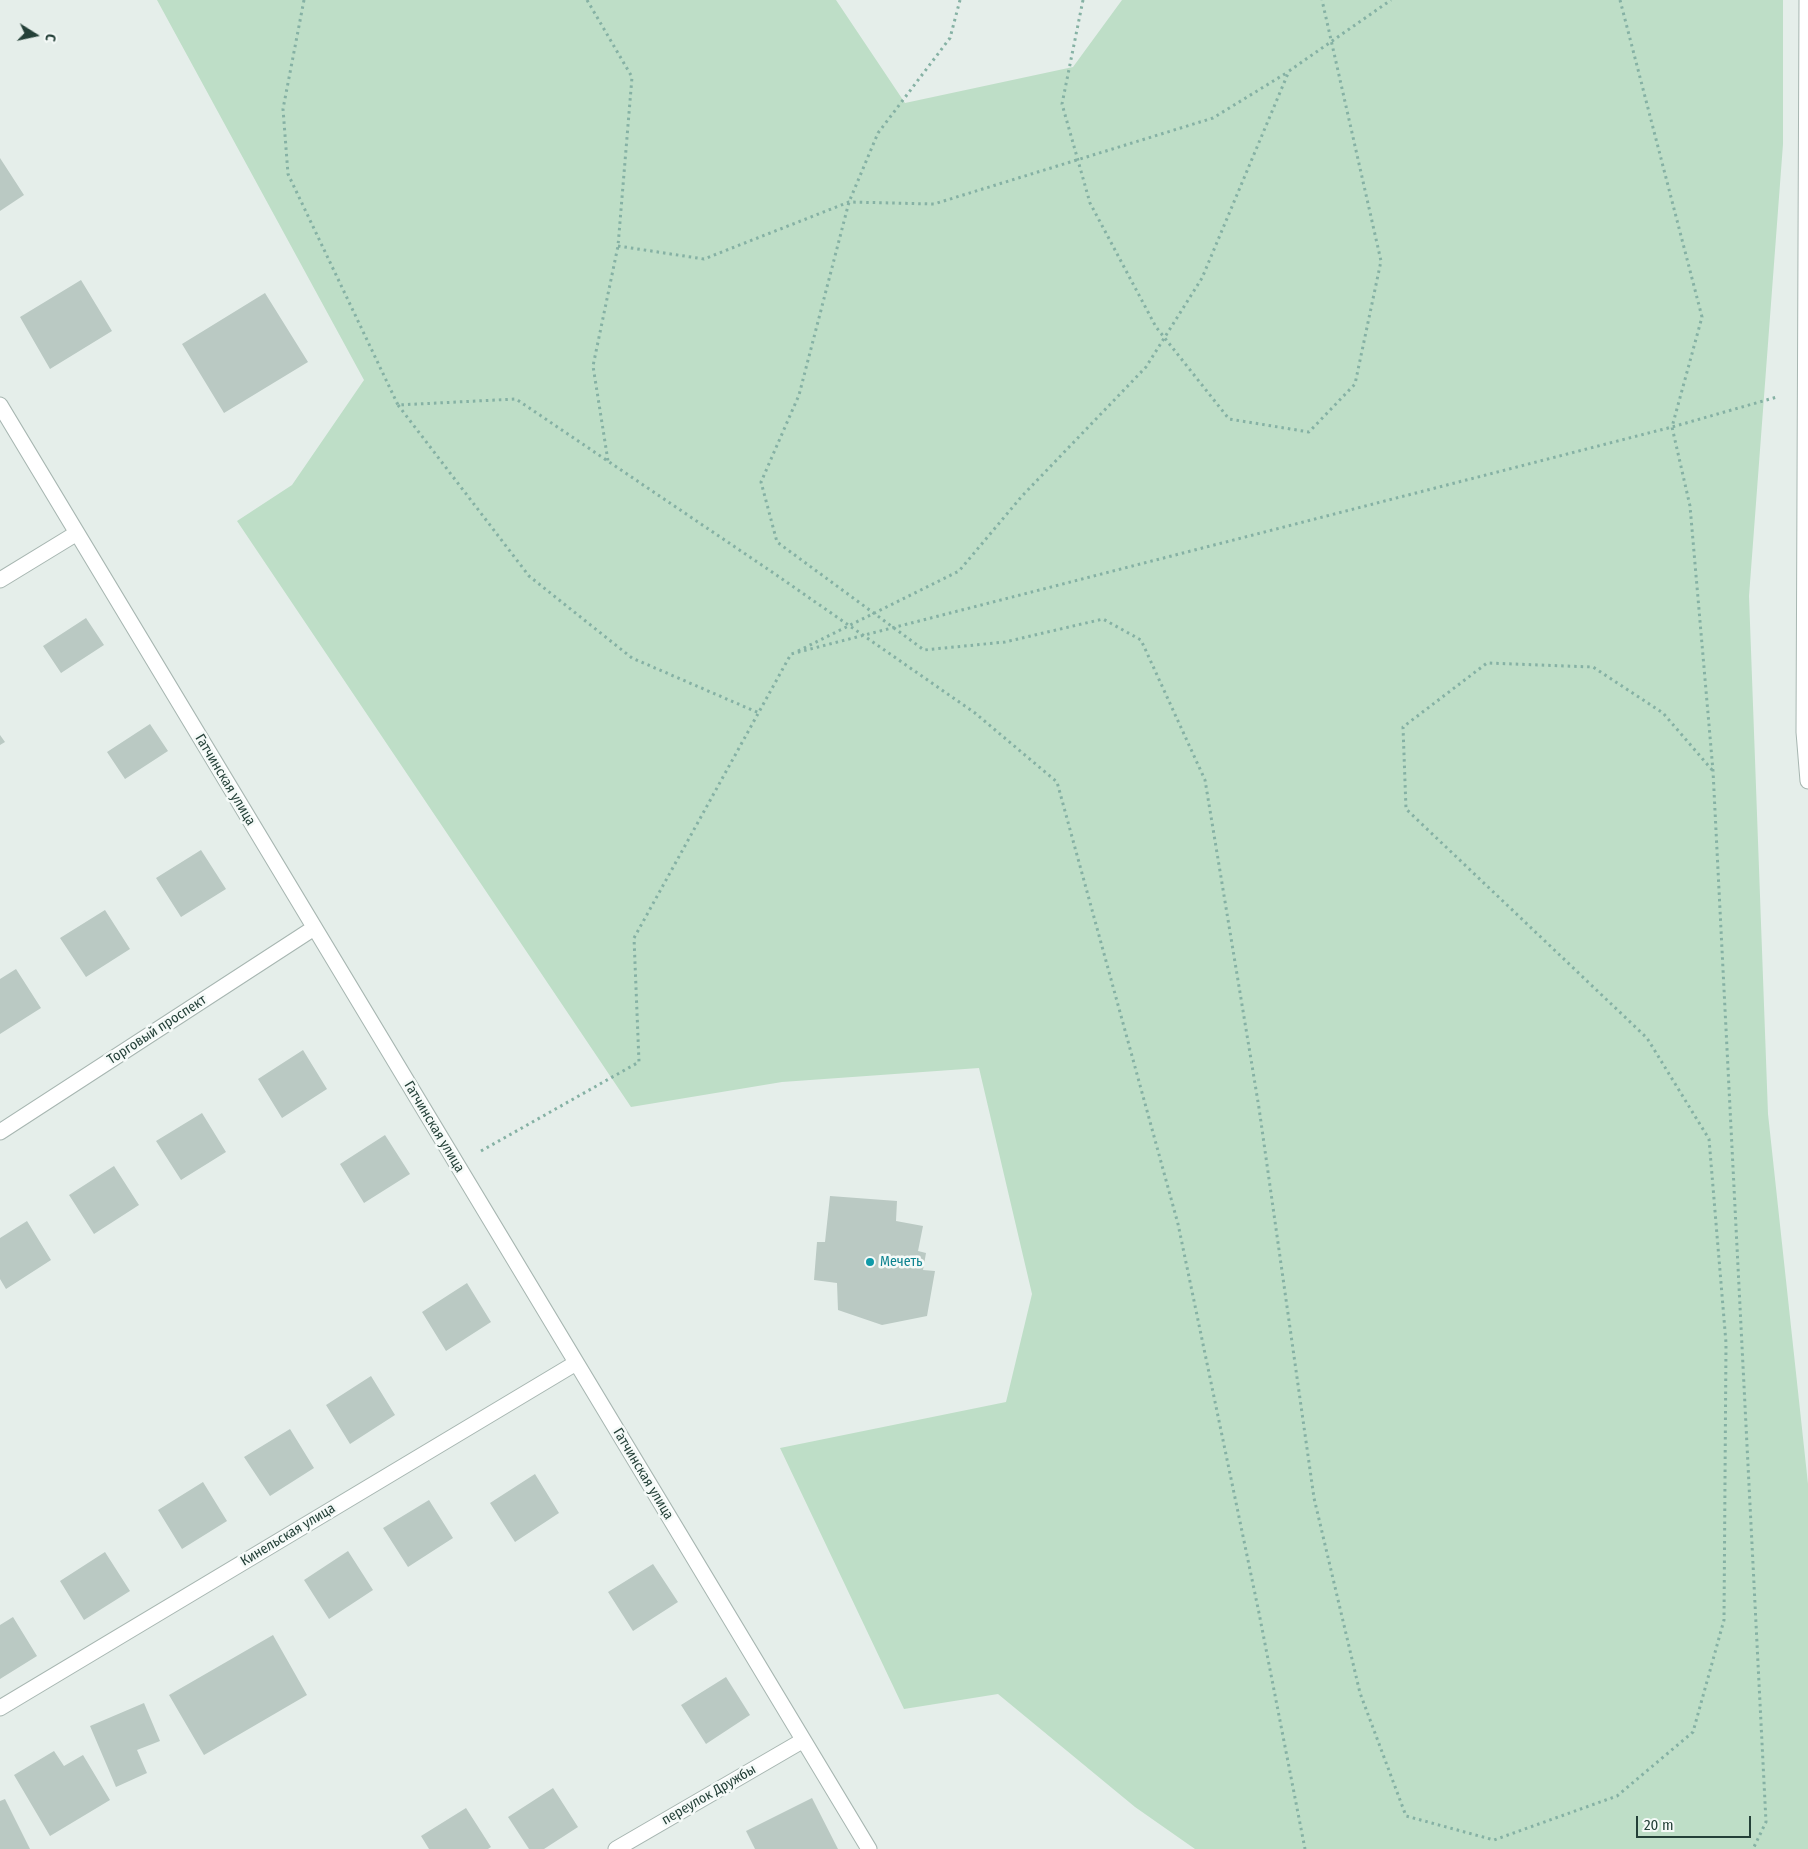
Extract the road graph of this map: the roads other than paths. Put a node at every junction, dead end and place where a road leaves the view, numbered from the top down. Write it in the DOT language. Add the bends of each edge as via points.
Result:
graph roads {
  1 [pos="1807,0"];
  2 [pos="0,405"];
  3 [pos="77,533"];
  4 [pos="0,580"];
  5 [pos="1808,781"];
  6 [pos="314,928"];
  7 [pos="0,1132"];
  8 [pos="576,1362"];
  9 [pos="0,1708"];
  10 [pos="802,1740"];
  11 [pos="616,1849"];
  12 [pos="869,1849"];
  1 -- 5 [label="street" via="1804,732"];
  2 -- 3 [label="street, Гатчинская улица"];
  3 -- 4 [label="street"];
  3 -- 6 [label="street, Гатчинская улица"];
  6 -- 7 [label="street, Торговый проспект"];
  6 -- 8 [label="street, Гатчинская улица"];
  8 -- 9 [label="street, Кинельская улица"];
  8 -- 10 [label="street, Гатчинская улица"];
  10 -- 11 [label="street, переулок Дружбы"];
  10 -- 12 [label="street, Гатчинская улица"];
}
